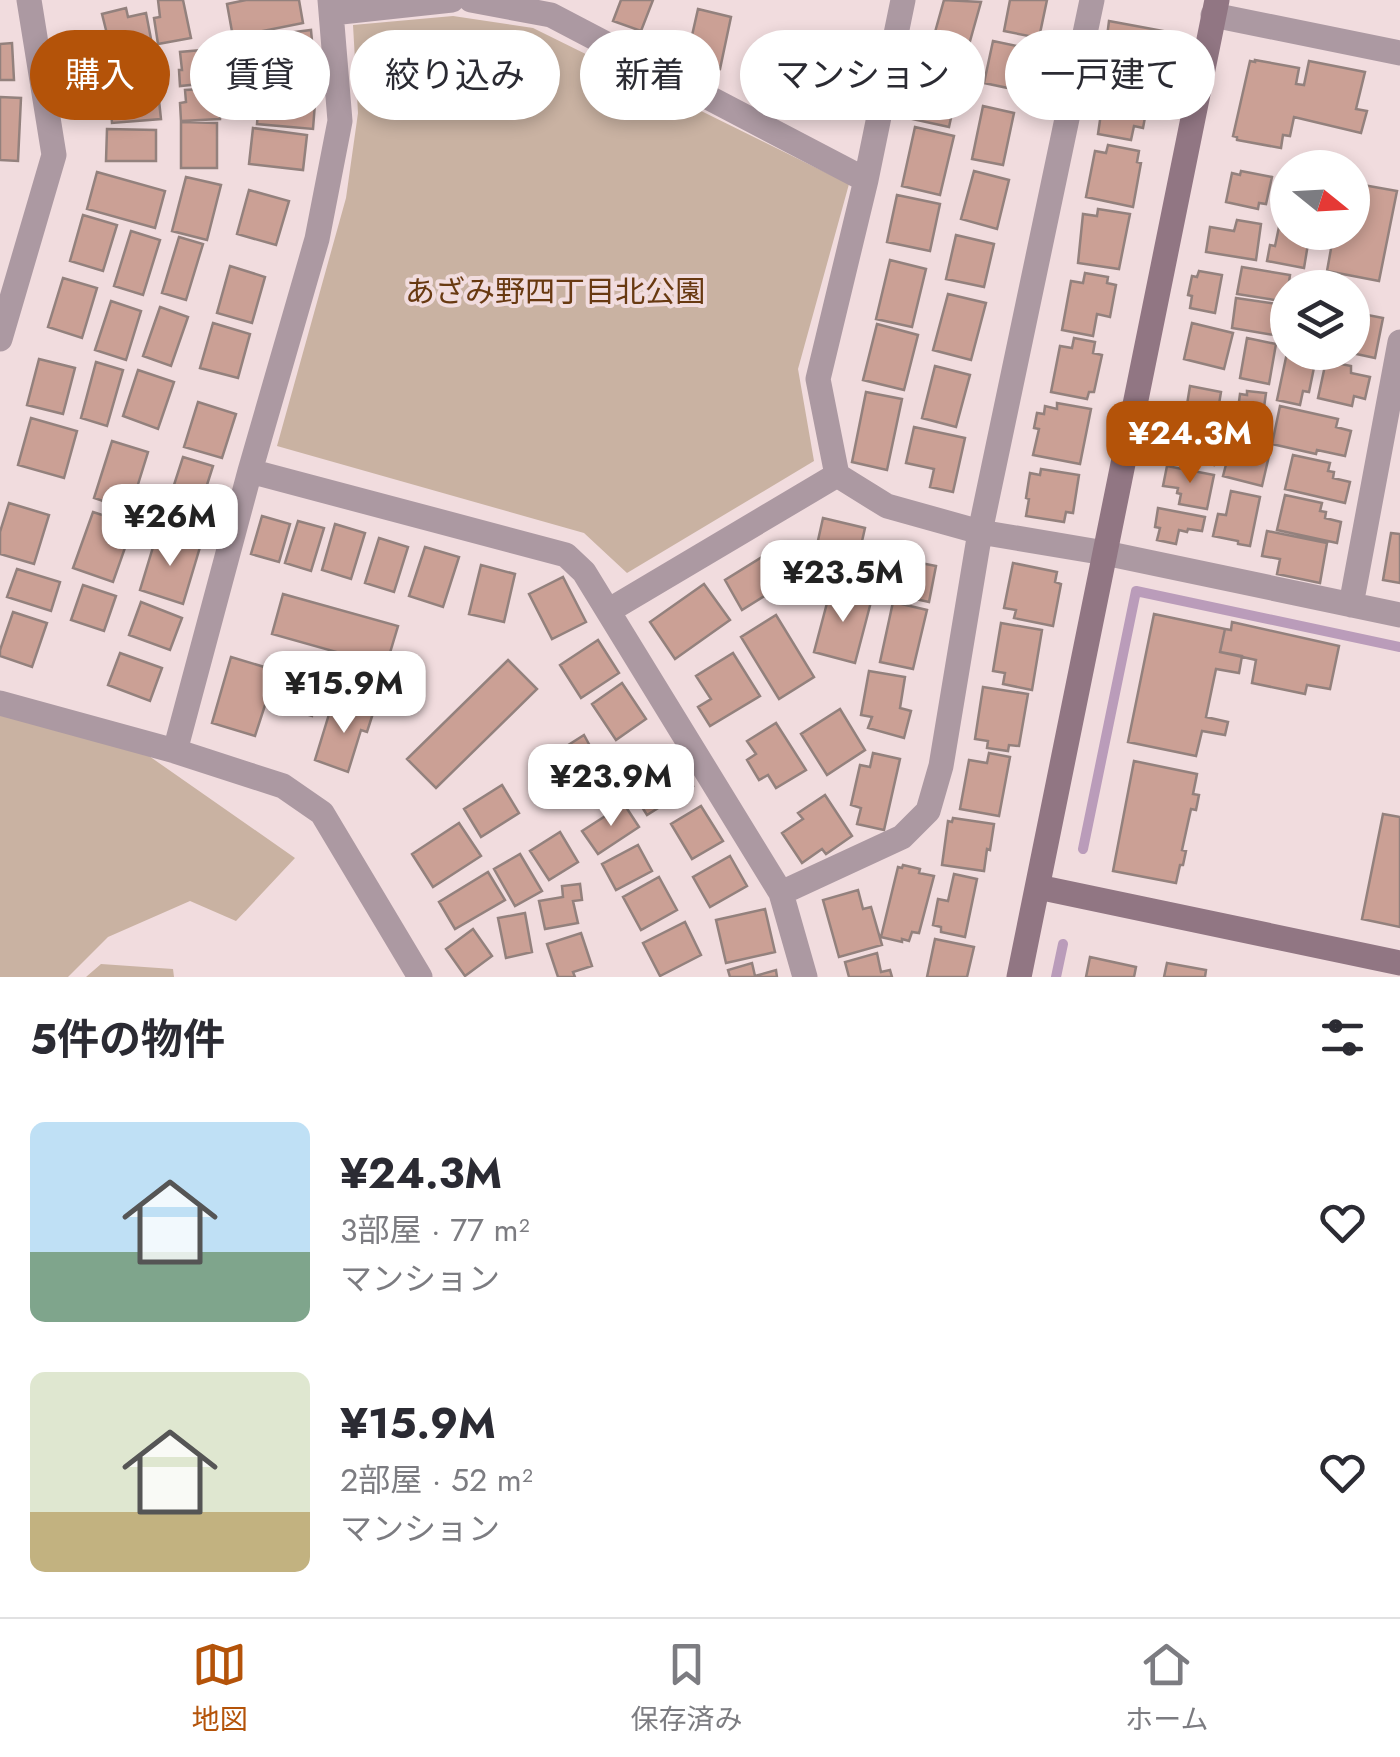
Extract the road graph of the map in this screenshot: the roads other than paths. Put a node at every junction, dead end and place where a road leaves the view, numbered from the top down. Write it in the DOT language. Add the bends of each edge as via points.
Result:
graph roads {
  1 [pos="29,0"];
  2 [pos="452,0"];
  3 [pos="471,0"];
  4 [pos="903,0"];
  5 [pos="1092,0"];
  6 [pos="331,6"];
  7 [pos="1215,8"];
  8 [pos="1400,52"];
  9 [pos="866,180"];
  10 [pos="0,338"];
  11 [pos="1400,342"];
  12 [pos="250,471"];
  13 [pos="837,475"];
  14 [pos="980,532"];
  15 [pos="1105,553"];
  16 [pos="1351,605"];
  17 [pos="608,611"];
  18 [pos="1400,615"];
  19 [pos="0,703"];
  20 [pos="175,751"];
  21 [pos="1038,886"];
  22 [pos="780,893"];
  23 [pos="1400,962"];
  24 [pos="420,977"];
  25 [pos="804,977"];
  26 [pos="1019,977"];
  1 -- 10 [label="street" via="54,155"];
  2 -- 6 [label="street"];
  3 -- 9 [label="street" via="551,15"];
  4 -- 9 [label="street"];
  5 -- 14 [label="street"];
  6 -- 12 [label="street" via="340,121 316,239"];
  7 -- 8 [label="street"];
  7 -- 15 [label="street"];
  9 -- 13 [label="street" via="818,379"];
  11 -- 16 [label="street"];
  12 -- 17 [label="street" via="566,555"];
  12 -- 20 [label="street"];
  13 -- 14 [label="street" via="887,506"];
  13 -- 17 [label="street"];
  14 -- 15 [label="street"];
  14 -- 22 [label="street" via="942,766 928,811 902,837"];
  15 -- 16 [label="street"];
  15 -- 21 [label="street"];
  16 -- 18 [label="street"];
  17 -- 22 [label="street"];
  19 -- 20 [label="street"];
  20 -- 24 [label="street" via="283,786 322,813"];
  21 -- 23 [label="street"];
  21 -- 26 [label="street"];
  22 -- 25 [label="street"];
}
